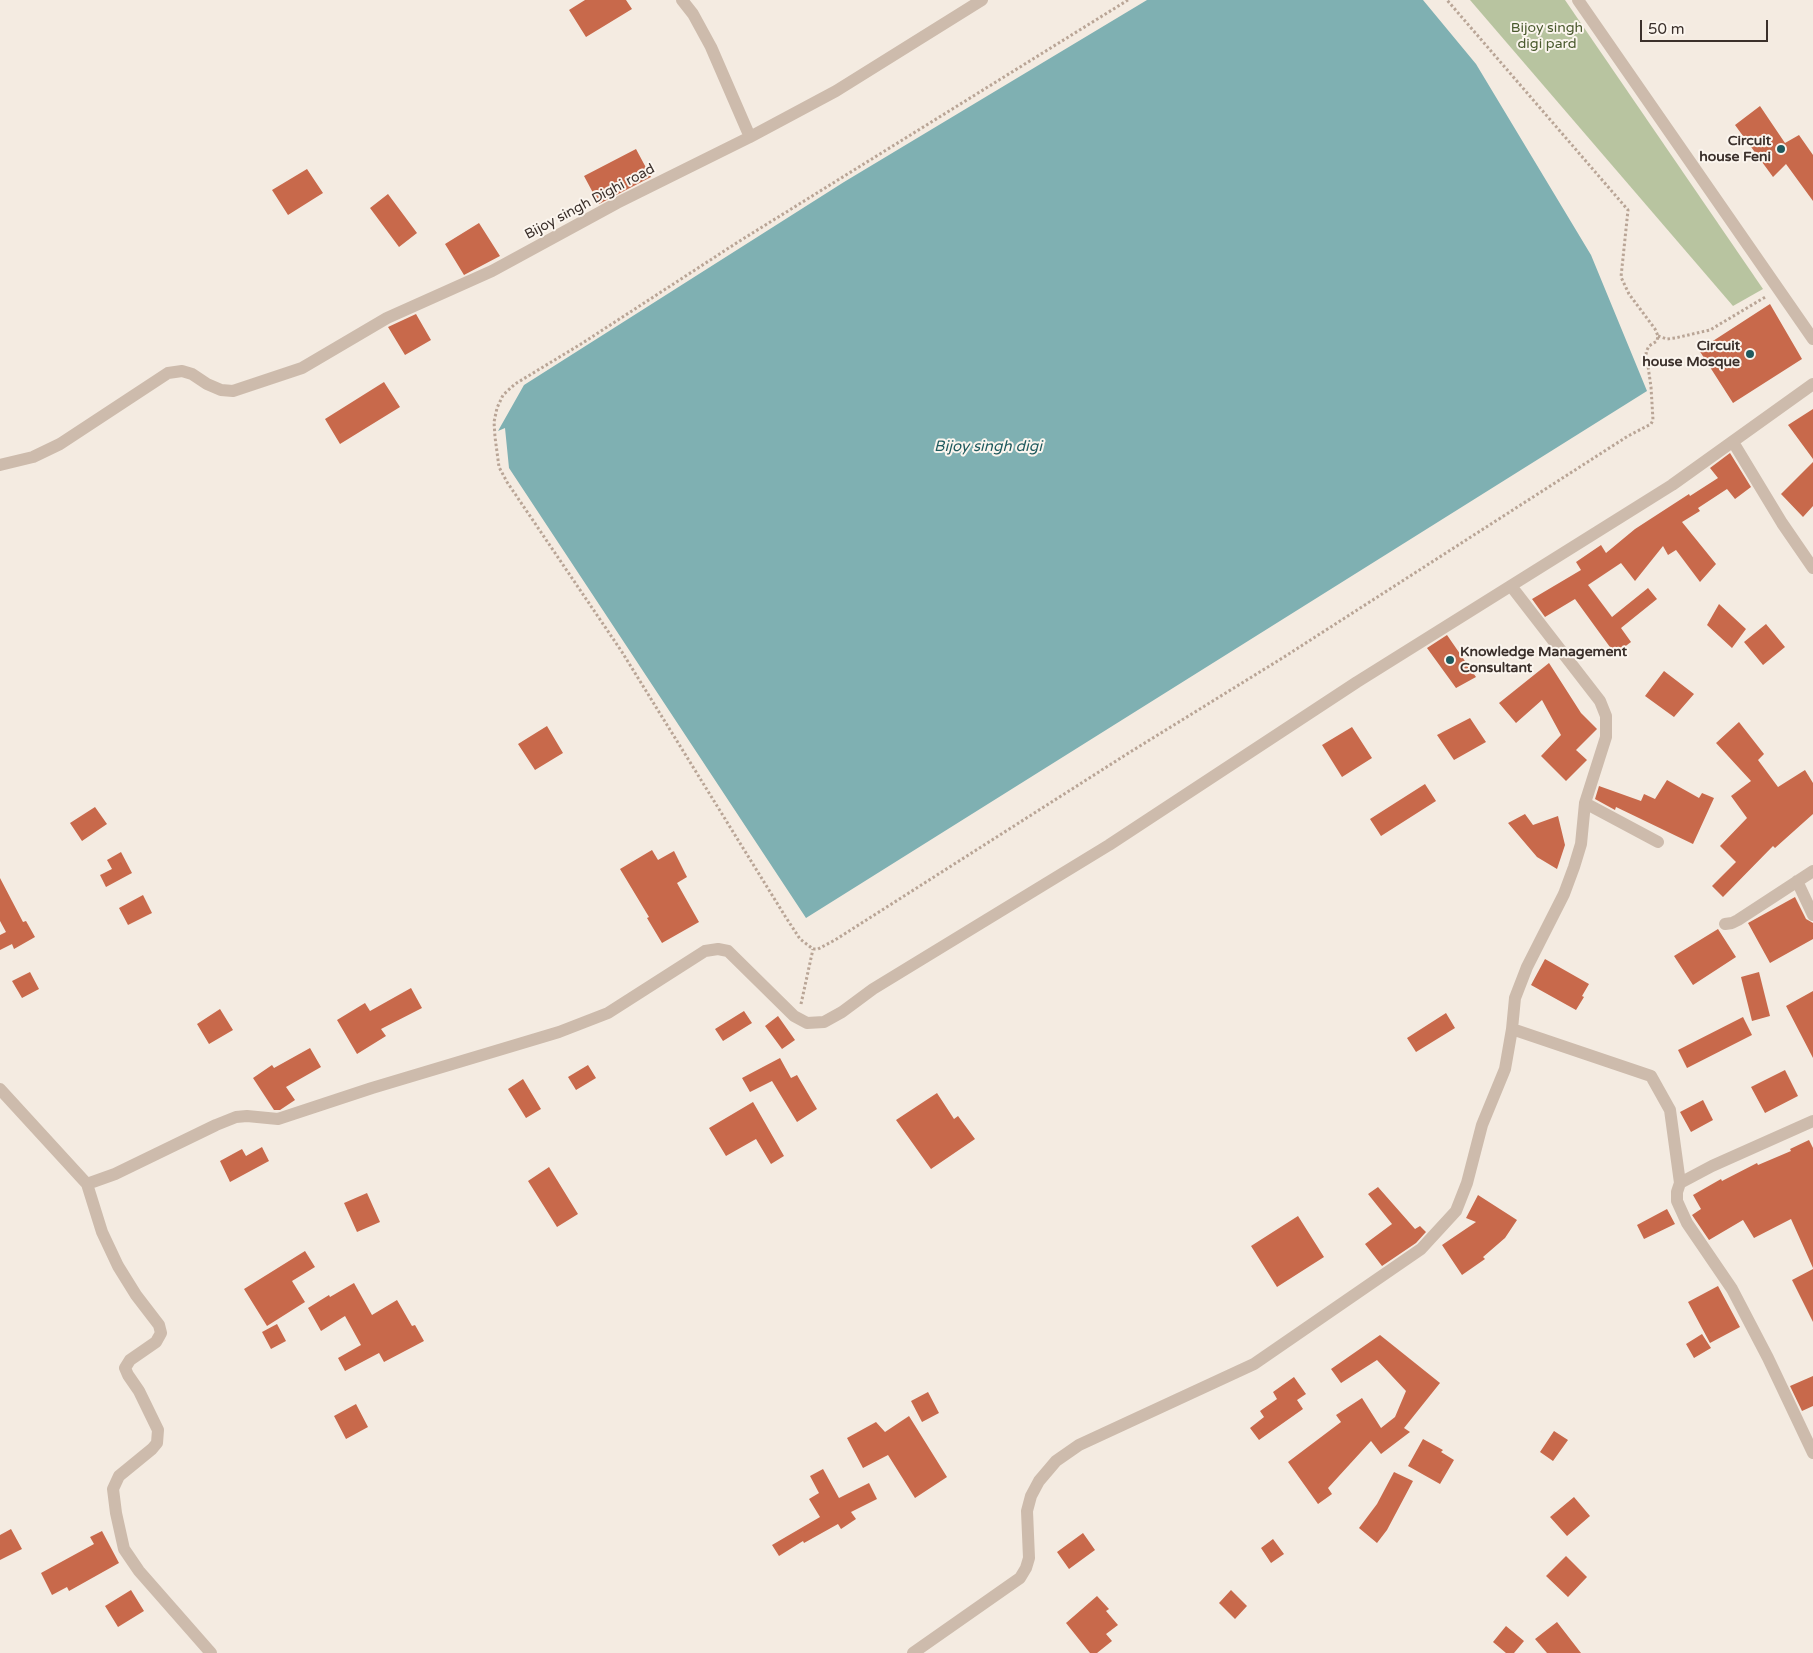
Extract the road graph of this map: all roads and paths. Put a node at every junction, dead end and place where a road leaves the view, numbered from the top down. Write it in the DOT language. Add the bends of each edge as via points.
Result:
graph roads {
  1 [pos="682,0"];
  2 [pos="982,0"];
  3 [pos="1128,0"];
  4 [pos="1447,0"];
  5 [pos="1578,0"];
  6 [pos="750,138"];
  7 [pos="1778,290"];
  8 [pos="1658,336"];
  9 [pos="1813,339"];
  10 [pos="1813,384"];
  11 [pos="1732,442"];
  12 [pos="0,465"];
  13 [pos="1813,568"];
  14 [pos="1511,586"];
  15 [pos="1585,803"];
  16 [pos="1658,842"];
  17 [pos="1813,871"];
  18 [pos="1797,881"];
  19 [pos="1813,915"];
  20 [pos="1725,924"];
  21 [pos="813,949"];
  22 [pos="798,1018"];
  23 [pos="1512,1029"];
  24 [pos="0,1089"];
  25 [pos="1813,1121"];
  26 [pos="87,1184"];
  27 [pos="1680,1184"];
  28 [pos="1813,1453"];
  29 [pos="211,1653"];
  30 [pos="913,1653"];
  1 -- 6 [label="street" via="711,47"];
  2 -- 6 [label="street, Bijoy singh Dighi road" via="836,91"];
  3 -- 21 [label="path" via="746,236 515,384 503,395 497,408 494,422 497,456 507,482 622,652 784,916 800,939"];
  4 -- 8 [label="path" via="1628,210 1621,277"];
  5 -- 7 [label="street"];
  6 -- 12 [label="street, Bijoy singh Dighi road" via="617,203 492,271 387,318 302,368 234,391 221,390 182,371 168,373 60,444 33,458"];
  7 -- 8 [label="path" via="1710,330 1667,339"];
  7 -- 9 [label="street"];
  8 -- 21 [label="path" via="1646,352 1651,387 1651,424 843,934"];
  10 -- 11 [label="street"];
  11 -- 13 [label="street"];
  11 -- 14 [label="street" via="1672,485"];
  14 -- 15 [label="street" via="1600,701 1606,716 1606,737"];
  14 -- 22 [label="street" via="1357,682 1109,845 873,989 842,1012 824,1022 807,1023"];
  15 -- 16 [label="street"];
  15 -- 23 [label="street" via="1581,844 1574,867 1515,998"];
  17 -- 18 [label="street"];
  18 -- 19 [label="street"];
  18 -- 20 [label="street" via="1738,920"];
  21 -- 22 [label="path"];
  22 -- 26 [label="street" via="728,951 705,951 608,1013 558,1032 278,1119 236,1117"];
  23 -- 27 [label="street" via="1651,1076 1670,1110"];
  23 -- 30 [label="street" via="1505,1069 1482,1125 1467,1183 1456,1210 1421,1249 1254,1364 1080,1445 1056,1461 1031,1496 1027,1511 1029,1558 1020,1578"];
  24 -- 26 [label="street"];
  25 -- 27 [label="street" via="1712,1166"];
  26 -- 29 [label="street" via="102,1232 118,1266 158,1325 160,1333 156,1342 130,1360 125,1368 158,1430 157,1443 119,1476 113,1489 124,1549 139,1571"];
  27 -- 28 [label="street" via="1677,1201 1687,1223 1732,1289"];
}
